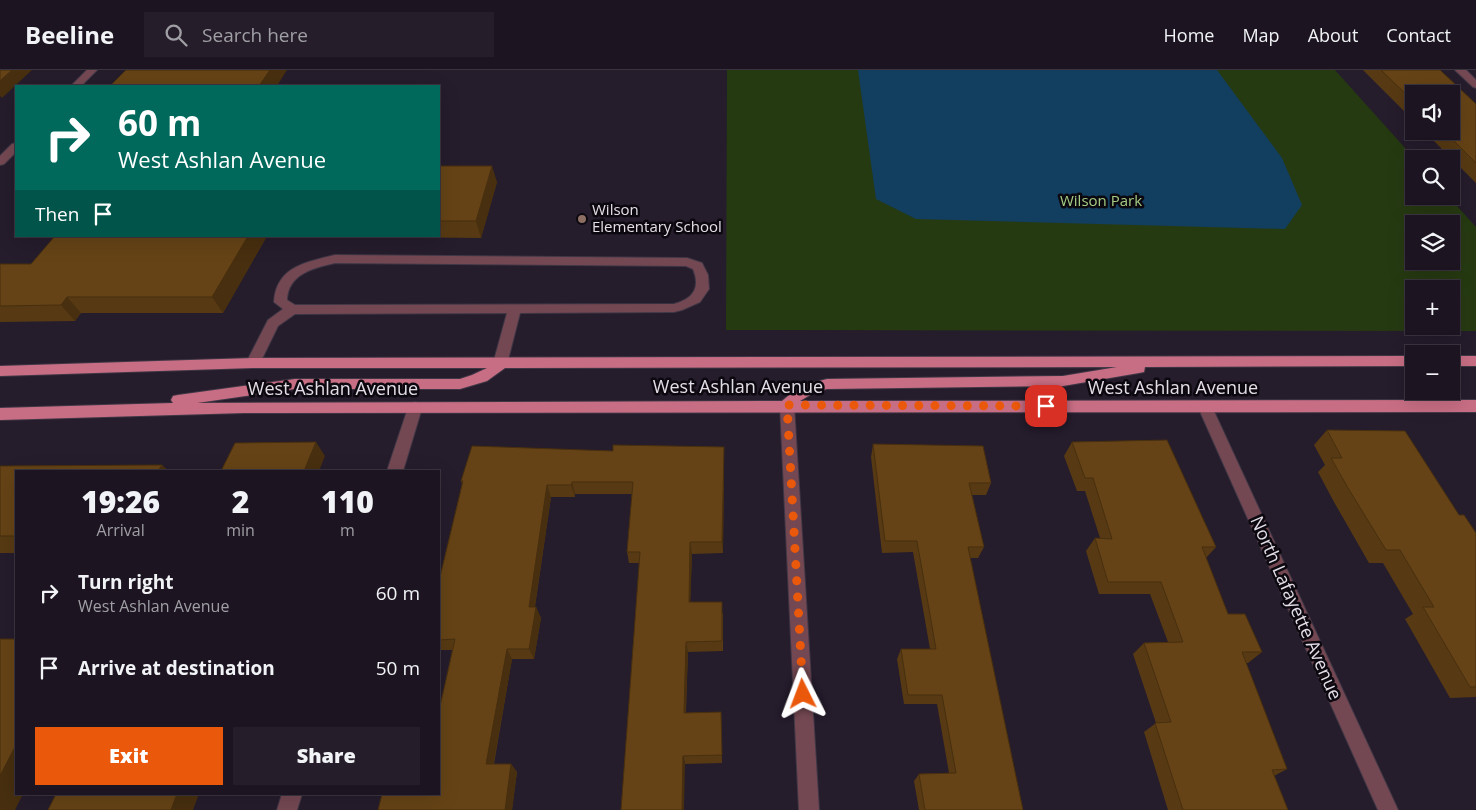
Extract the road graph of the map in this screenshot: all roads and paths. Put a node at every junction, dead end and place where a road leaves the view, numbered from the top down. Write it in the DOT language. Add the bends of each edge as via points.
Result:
graph roads {
  1 [pos="92,70"];
  2 [pos="1460,70"];
  3 [pos="77,85"];
  4 [pos="1476,85"];
  5 [pos="15,147"];
  6 [pos="0,162"];
  7 [pos="515,308"];
  8 [pos="292,309"];
  9 [pos="1183,361"];
  10 [pos="1405,361"];
  11 [pos="1460,361"];
  12 [pos="1476,361"];
  13 [pos="253,364"];
  14 [pos="500,364"];
  15 [pos="0,370"];
  16 [pos="787,405"];
  17 [pos="1476,406"];
  18 [pos="1205,407"];
  19 [pos="415,408"];
  20 [pos="107,410"];
  21 [pos="0,414"];
  22 [pos="395,470"];
  23 [pos="292,795"];
  24 [pos="287,810"];
  25 [pos="809,810"];
  26 [pos="1388,810"];
  1 -- 3 [label="street"];
  2 -- 4 [label="street"];
  5 -- 6 [label="street"];
  7 -- 8 [label="street"];
  7 -- 8 [label="street" via="674,308 696,301 701,293 703,275 698,266 687,262 335,260 306,266 284,282 279,292 280,302"];
  7 -- 14 [label="street"];
  8 -- 13 [label="street" via="273,323"];
  9 -- 10 [label="main road, West Ashlan Avenue"];
  9 -- 14 [label="main road, West Ashlan Avenue"];
  9 -- 16 [label="main road" via="1063,381 819,385 796,394"];
  11 -- 12 [label="main road"];
  13 -- 14 [label="main road, West Ashlan Avenue"];
  13 -- 15 [label="main road, West Ashlan Avenue"];
  14 -- 20 [label="main road" via="476,381 460,384 295,384"];
  16 -- 18 [label="main road, West Ashlan Avenue"];
  16 -- 19 [label="main road, West Ashlan Avenue"];
  16 -- 25 [label="street"];
  17 -- 18 [label="main road, West Ashlan Avenue"];
  18 -- 26 [label="street, North Lafayette Avenue"];
  19 -- 20 [label="main road, West Ashlan Avenue"];
  19 -- 22 [label="street"];
  20 -- 21 [label="main road, West Ashlan Avenue"];
  23 -- 24 [label="street"];
}
